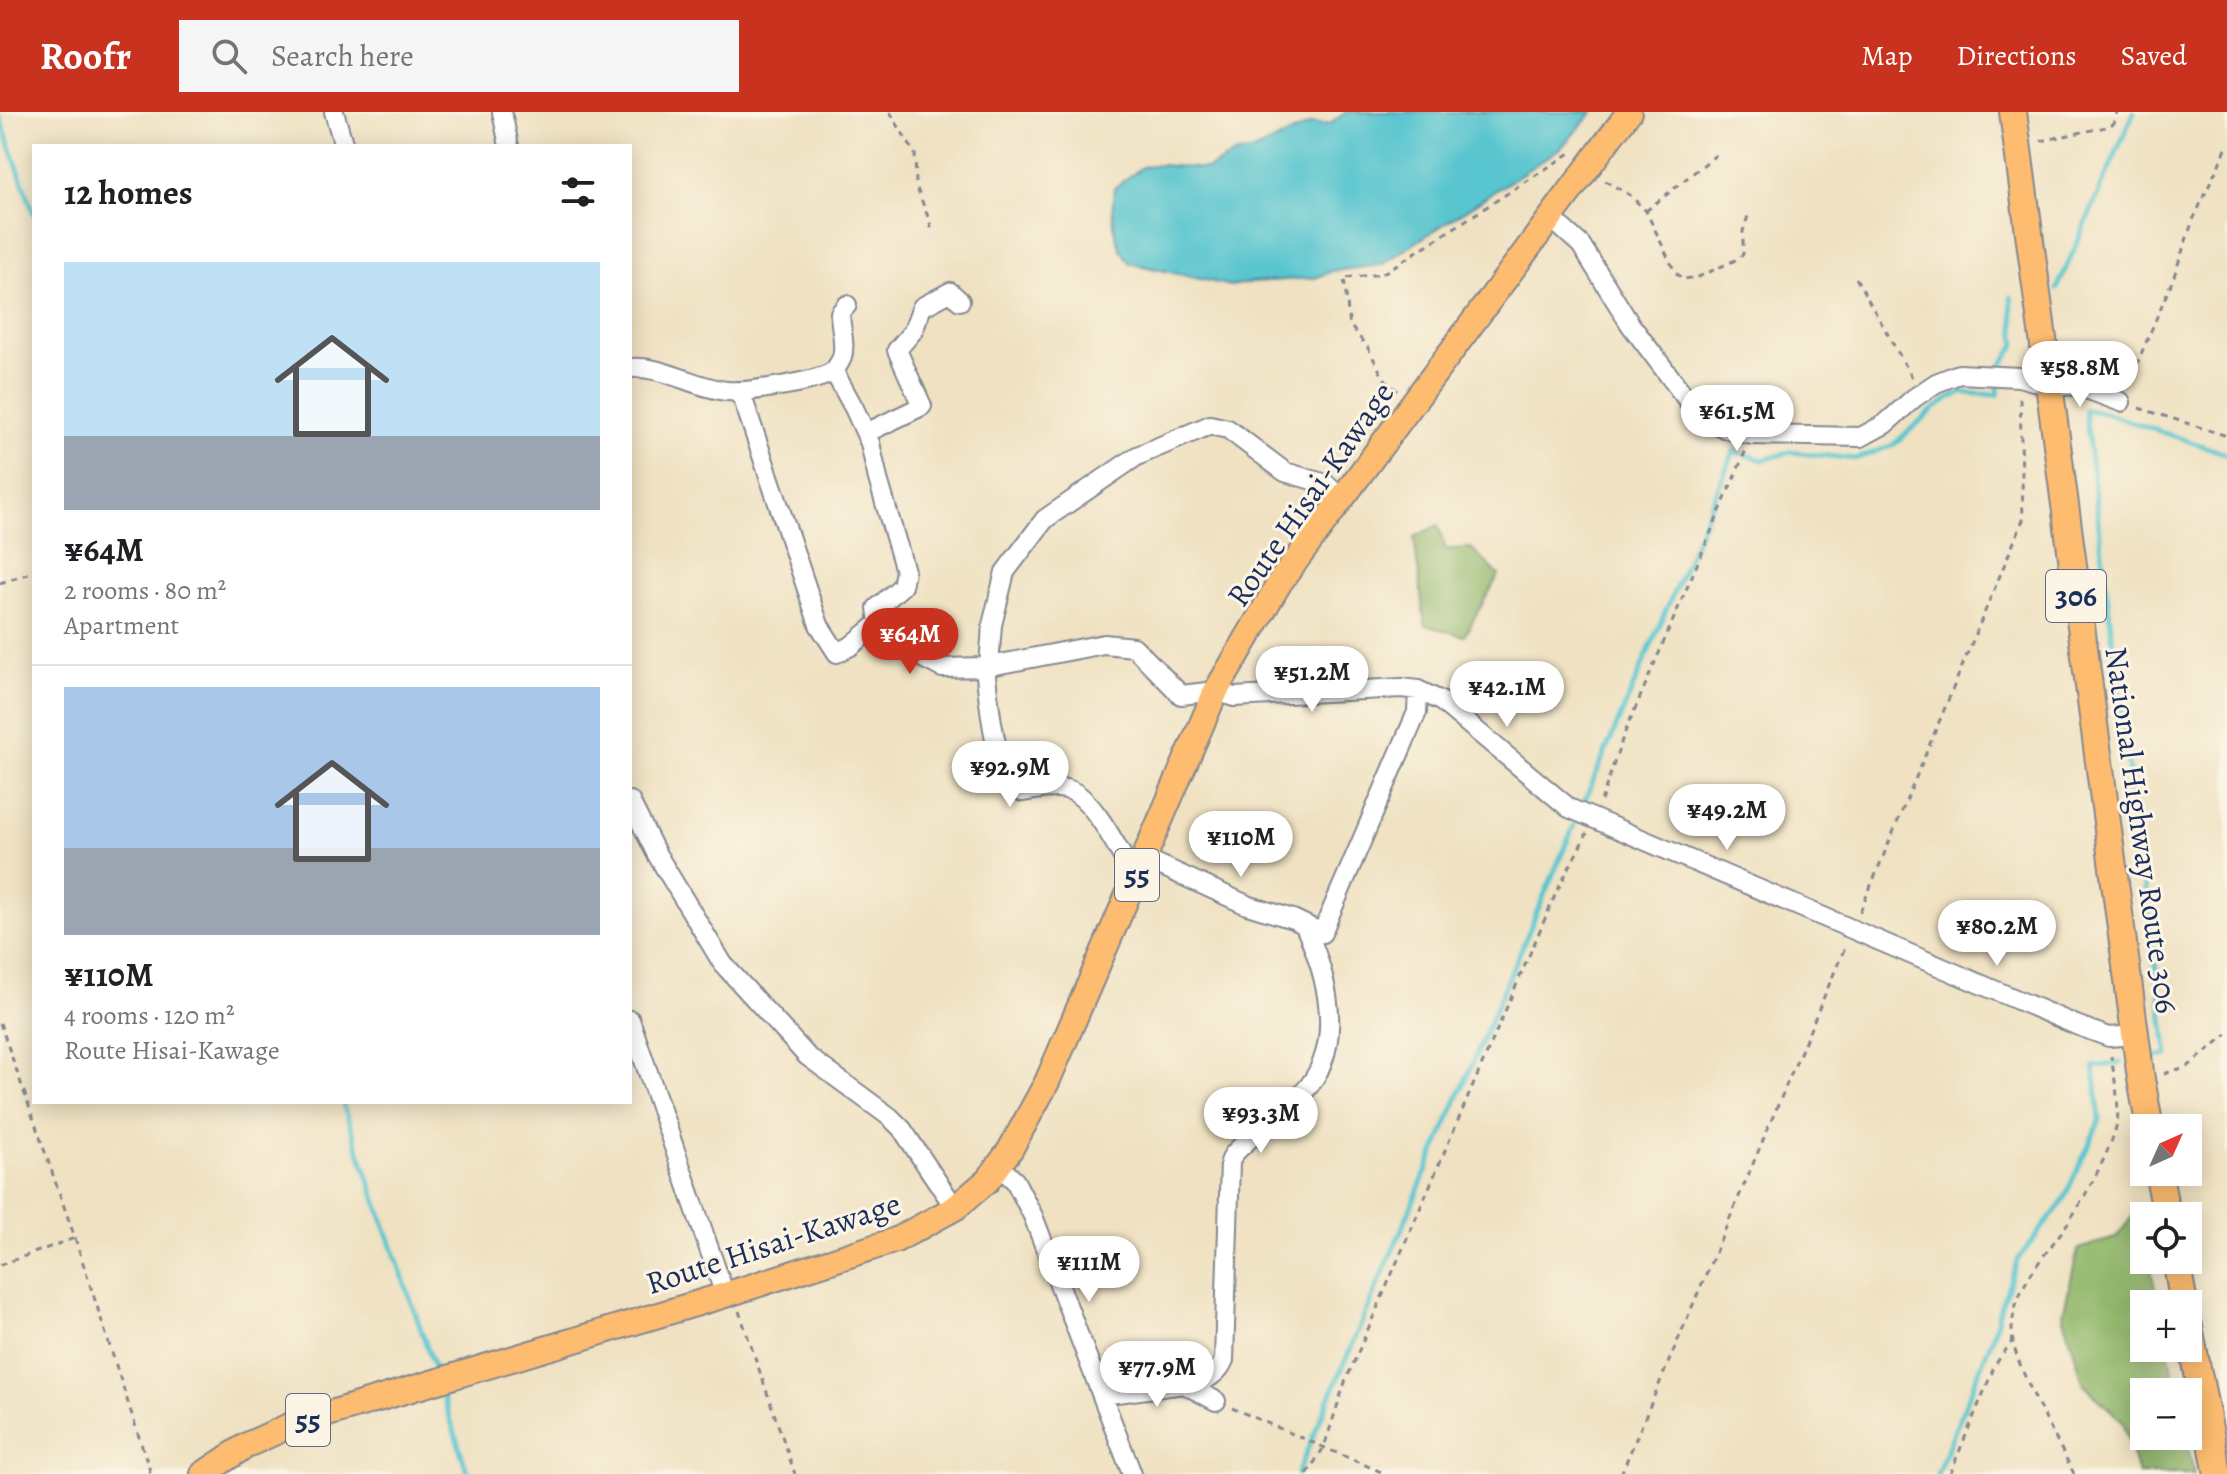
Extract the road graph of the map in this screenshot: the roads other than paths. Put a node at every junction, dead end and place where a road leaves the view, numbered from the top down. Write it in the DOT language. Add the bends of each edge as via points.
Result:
graph roads {
  1 [pos="334,112"];
  2 [pos="502,112"];
  3 [pos="1629,112"];
  4 [pos="2013,112"];
  5 [pos="343,144"];
  6 [pos="509,144"];
  7 [pos="1551,218"];
  8 [pos="960,301"];
  9 [pos="847,305"];
  10 [pos="632,368"];
  11 [pos="832,372"];
  12 [pos="2048,385"];
  13 [pos="736,391"];
  14 [pos="2121,402"];
  15 [pos="866,433"];
  16 [pos="1342,499"];
  17 [pos="879,623"];
  18 [pos="987,667"];
  19 [pos="1418,690"];
  20 [pos="1216,691"];
  21 [pos="632,805"];
  22 [pos="1139,868"];
  23 [pos="1305,926"];
  24 [pos="632,1026"];
  25 [pos="2135,1035"];
  26 [pos="2147,1114"];
  27 [pos="999,1166"];
  28 [pos="955,1208"];
  29 [pos="729,1294"];
  30 [pos="2196,1362"];
  31 [pos="1191,1386"];
  32 [pos="1102,1395"];
  33 [pos="1216,1401"];
  34 [pos="203,1474"];
  35 [pos="1132,1474"];
  36 [pos="2218,1474"];
  1 -- 5 [label="street"];
  2 -- 6 [label="street"];
  3 -- 7 [label="main road, Route Hisai-Kawage / 55" via="1580,160"];
  4 -- 12 [label="highway, National Highway Route 306 / 306"];
  7 -- 12 [label="street" via="1581,245 1630,324 1692,406 1726,429 1853,439 1878,430 1920,393 1959,374 2019,377"];
  7 -- 16 [label="main road, Route Hisai-Kawage / 55"];
  8 -- 15 [label="street" via="950,292 922,307 913,331 897,350 922,406"];
  9 -- 11 [label="street" via="840,313 843,356"];
  10 -- 13 [label="street"];
  11 -- 13 [label="street"];
  11 -- 15 [label="street"];
  12 -- 14 [label="street" via="2078,386"];
  12 -- 25 [label="highway, National Highway Route 306 / 306"];
  13 -- 17 [label="street" via="819,625 837,653"];
  15 -- 17 [label="street" via="905,571 902,586 877,608"];
  16 -- 18 [label="street" via="1326,484 1279,469 1228,429 1210,425 1137,456 1045,519 1005,572"];
  16 -- 20 [label="main road, Route Hisai-Kawage / 55" via="1280,582"];
  17 -- 18 [label="street" via="935,667"];
  18 -- 20 [label="street" via="1104,644 1134,647 1181,695"];
  18 -- 22 [label="street" via="993,734 1009,781 1022,792 1042,788 1078,794"];
  19 -- 20 [label="street" via="1234,697"];
  19 -- 23 [label="street" via="1417,712 1322,933"];
  19 -- 25 [label="street" via="1441,701 1585,815 2076,1025 2109,1037"];
  20 -- 22 [label="main road, Route Hisai-Kawage / 55"];
  21 -- 28 [label="street" via="723,964 807,1056 902,1129"];
  22 -- 23 [label="street"];
  22 -- 27 [label="main road, Route Hisai-Kawage / 55" via="1047,1082"];
  23 -- 31 [label="street" via="1326,986 1328,1045 1301,1095 1242,1144 1230,1162 1224,1360 1210,1378"];
  24 -- 29 [label="street"];
  25 -- 26 [label="highway, National Highway Route 306 / 306"];
  27 -- 28 [label="main road, Route Hisai-Kawage / 55"];
  27 -- 32 [label="street" via="1015,1181 1033,1216"];
  28 -- 29 [label="main road, Route Hisai-Kawage / 55" via="896,1240"];
  29 -- 34 [label="main road, Route Hisai-Kawage / 55" via="291,1425"];
  30 -- 36 [label="highway"];
  31 -- 32 [label="street"];
  31 -- 33 [label="street"];
  32 -- 35 [label="street"];
}
